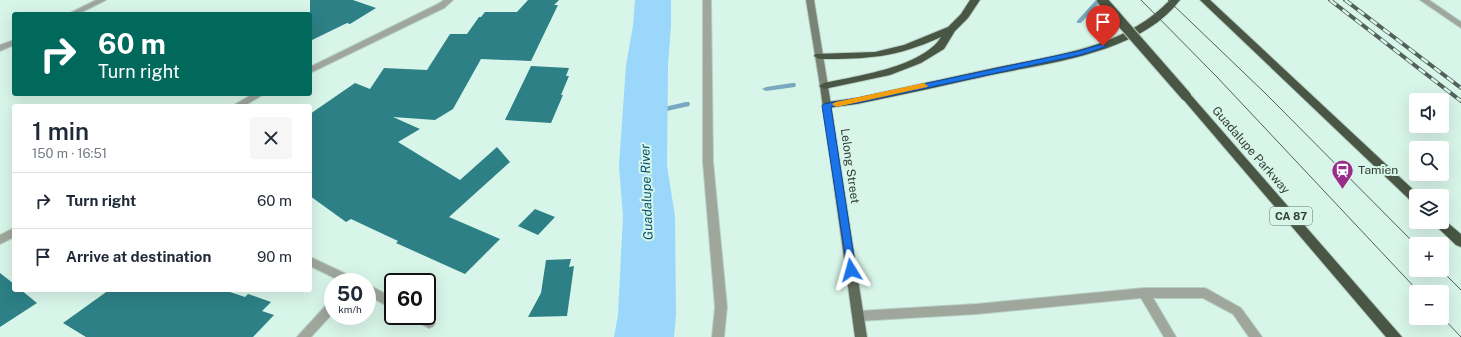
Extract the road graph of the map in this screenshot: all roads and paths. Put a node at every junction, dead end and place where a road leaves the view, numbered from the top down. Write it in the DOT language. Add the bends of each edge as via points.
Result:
graph roads {
  1 [pos="102,0"];
  2 [pos="448,0"];
  3 [pos="707,0"];
  4 [pos="810,0"];
  5 [pos="975,0"];
  6 [pos="1102,0"];
  7 [pos="1175,0"];
  8 [pos="1205,0"];
  9 [pos="1424,0"];
  10 [pos="76,12"];
  11 [pos="1461,26"];
  12 [pos="951,29"];
  13 [pos="12,43"];
  14 [pos="0,48"];
  15 [pos="818,56"];
  16 [pos="312,69"];
  17 [pos="824,86"];
  18 [pos="256,96"];
  19 [pos="241,104"];
  20 [pos="827,106"];
  21 [pos="1409,192"];
  22 [pos="1447,229"];
  23 [pos="12,233"];
  24 [pos="0,240"];
  25 [pos="1461,242"];
  26 [pos="312,262"];
  27 [pos="335,273"];
  28 [pos="1144,293"];
  29 [pos="324,315"];
  30 [pos="858,316"];
  31 [pos="304,337"];
  32 [pos="718,337"];
  33 [pos="861,337"];
  34 [pos="1170,337"];
  35 [pos="1256,337"];
  36 [pos="1395,337"];
  1 -- 10 [label="street"];
  2 -- 16 [label="street" via="441,6"];
  3 -- 32 [label="street" via="708,162 721,307"];
  4 -- 15 [label="main road, Lelong Street"];
  5 -- 12 [label="highway" via="965,16"];
  6 -- 36 [label="highway, Guadalupe Parkway / CA 87, bridge"];
  7 -- 20 [label="highway" via="1161,16 1141,30 1080,53"];
  8 -- 21 [label="highway"];
  9 -- 11 [label="street"];
  12 -- 15 [label="highway" via="893,52"];
  12 -- 17 [label="highway" via="940,47 917,61 886,72"];
  13 -- 14 [label="street"];
  15 -- 17 [label="main road, Lelong Street"];
  17 -- 20 [label="main road, Lelong Street"];
  18 -- 19 [label="street"];
  20 -- 30 [label="main road, Lelong Street"];
  22 -- 25 [label="highway"];
  23 -- 24 [label="street"];
  26 -- 27 [label="street"];
  28 -- 30 [label="street" via="977,309"];
  28 -- 34 [label="street"];
  28 -- 35 [label="street" via="1205,293 1237,311"];
  29 -- 31 [label="street"];
  30 -- 33 [label="main road, Lelong Street"];
}
